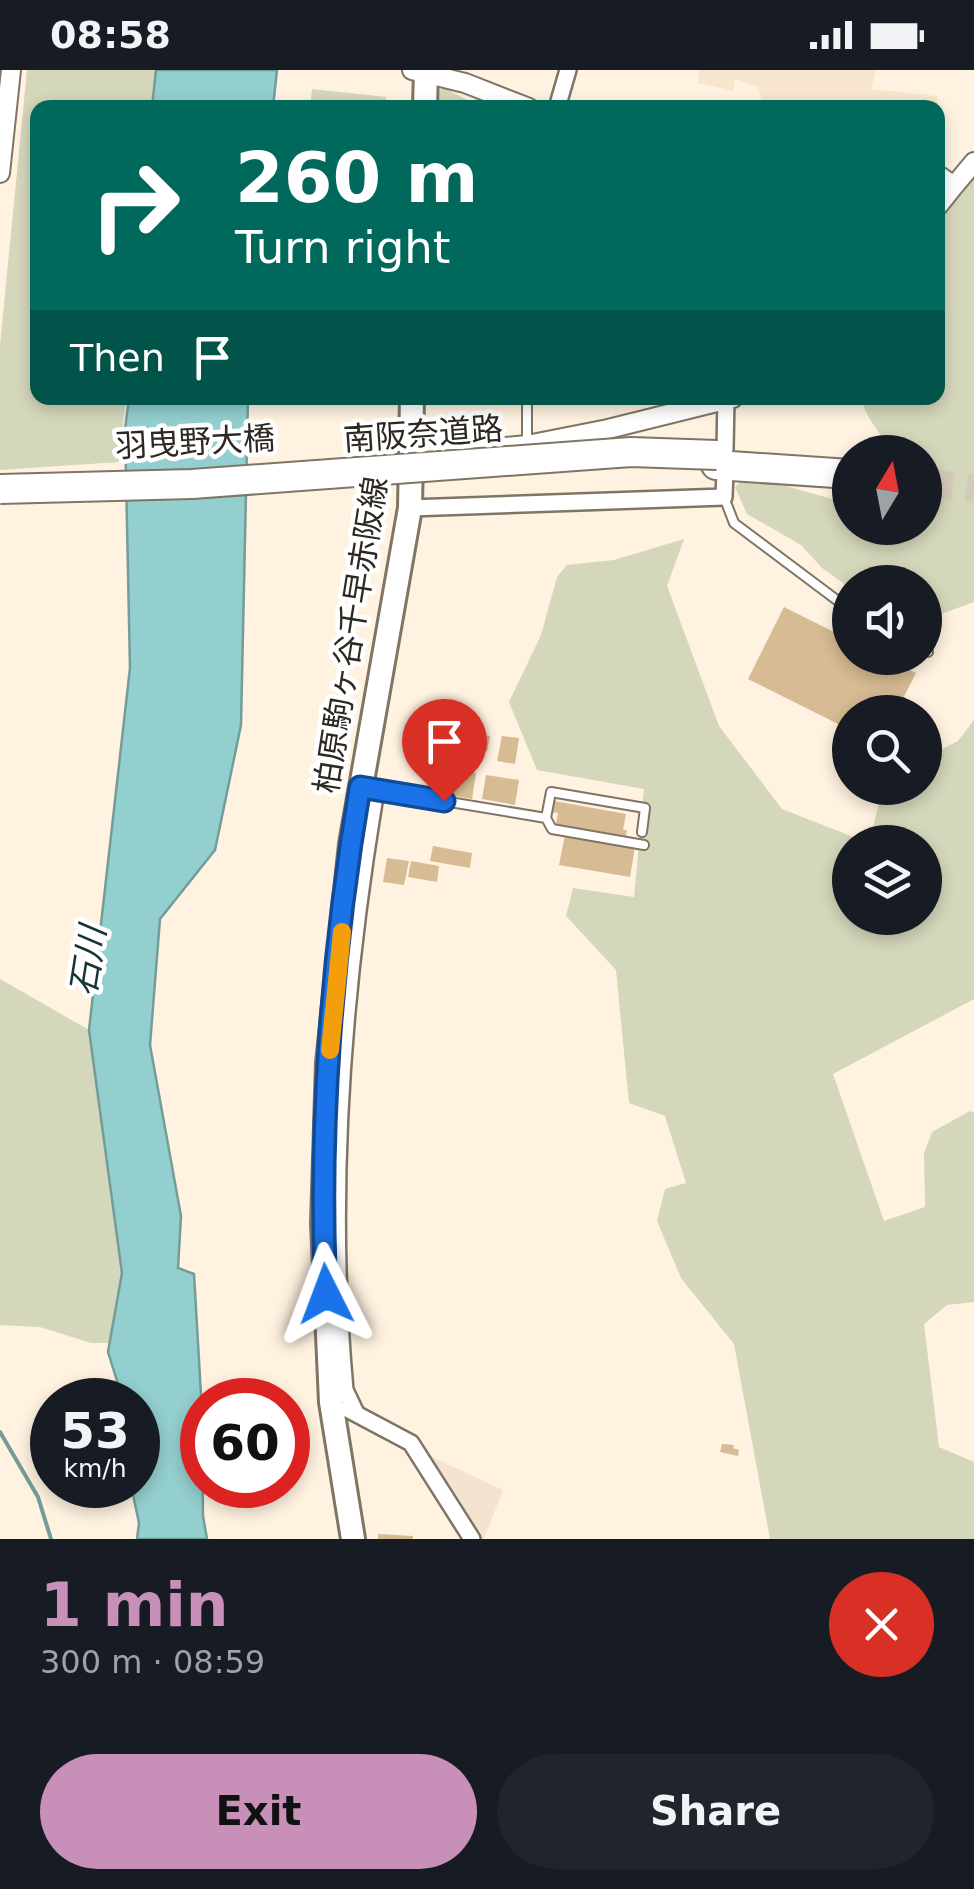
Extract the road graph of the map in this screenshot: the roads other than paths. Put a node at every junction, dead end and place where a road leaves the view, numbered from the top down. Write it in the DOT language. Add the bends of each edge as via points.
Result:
graph roads {
  1 [pos="568,70"];
  2 [pos="421,71"];
  3 [pos="7,73"];
  4 [pos="423,100"];
  5 [pos="506,100"];
  6 [pos="559,100"];
  7 [pos="974,162"];
  8 [pos="0,170"];
  9 [pos="945,180"];
  10 [pos="954,186"];
  11 [pos="945,197"];
  12 [pos="411,405"];
  13 [pos="527,405"];
  14 [pos="698,405"];
  15 [pos="728,405"];
  16 [pos="527,444"];
  17 [pos="402,457"];
  18 [pos="721,460"];
  19 [pos="832,463"];
  20 [pos="832,472"];
  21 [pos="0,475"];
  22 [pos="0,488"];
  23 [pos="0,496"];
  24 [pos="724,497"];
  25 [pos="410,508"];
  26 [pos="832,596"];
  27 [pos="359,793"];
  28 [pos="546,818"];
  29 [pos="642,832"];
  30 [pos="644,844"];
  31 [pos="331,1402"];
  32 [pos="356,1413"];
  33 [pos="352,1539"];
  34 [pos="472,1539"];
  1 -- 6 [label="street"];
  2 -- 4 [label="main road"];
  2 -- 5 [label="street"];
  3 -- 8 [label="street"];
  7 -- 10 [label="street"];
  9 -- 10 [label="street"];
  10 -- 11 [label="street"];
  12 -- 17 [label="main road, 柏原駒ヶ谷千早赤阪線"];
  13 -- 16 [label="lane"];
  14 -- 16 [label="street, 羽曳野大橋"];
  15 -- 18 [label="street"];
  16 -- 17 [label="street, 羽曳野大橋"];
  17 -- 21 [label="street, 羽曳野大橋" via="124,476"];
  17 -- 25 [label="main road, 柏原駒ヶ谷千早赤阪線"];
  18 -- 19 [label="highway, 南阪奈道路"];
  18 -- 20 [label="highway, 南阪奈道路"];
  18 -- 22 [label="highway, 南阪奈道路, bridge" via="631,452 192,484"];
  18 -- 23 [label="highway, 南阪奈道路" via="195,493"];
  18 -- 24 [label="street"];
  24 -- 25 [label="street"];
  24 -- 26 [label="lane" via="734,522"];
  25 -- 27 [label="main road, 柏原駒ヶ谷千早赤阪線"];
  27 -- 28 [label="lane"];
  27 -- 31 [label="main road, 柏原駒ヶ谷千早赤阪線" via="328,1063 322,1222"];
  27 -- 32 [label="street" via="374,802 343,1073 337,1229 346,1390"];
  28 -- 29 [label="lane" via="551,792 645,808"];
  28 -- 30 [label="lane" via="552,829"];
  31 -- 32 [label="street"];
  31 -- 33 [label="main road, 柏原駒ヶ谷千早赤阪線"];
  32 -- 34 [label="street" via="411,1443"];
}
